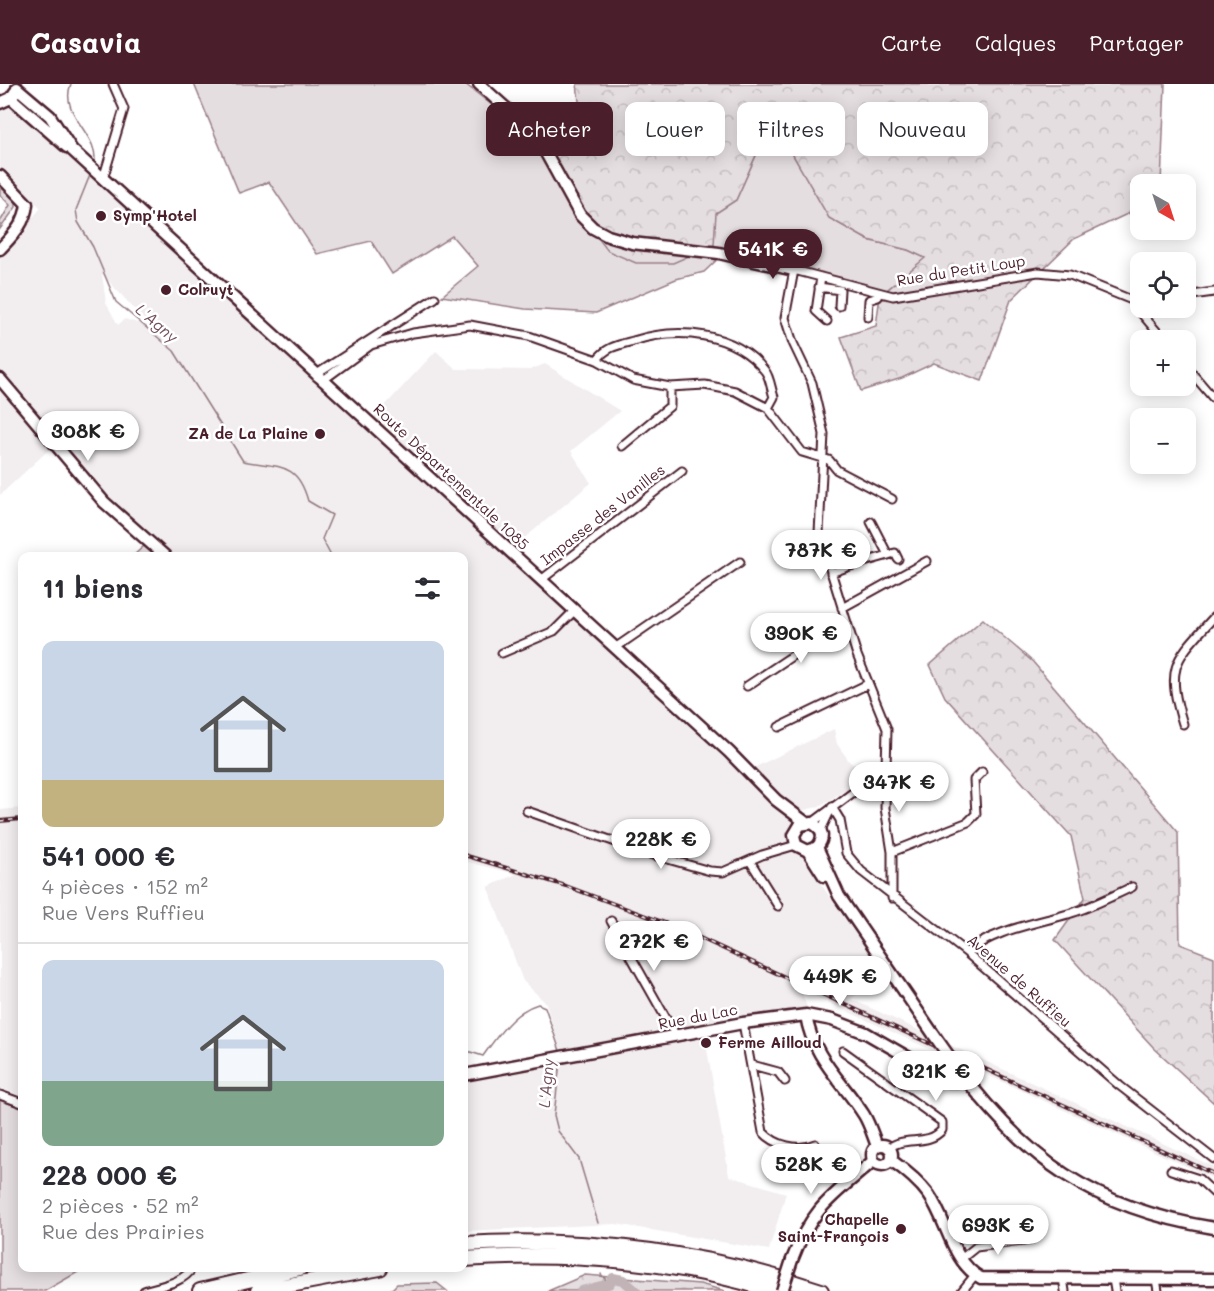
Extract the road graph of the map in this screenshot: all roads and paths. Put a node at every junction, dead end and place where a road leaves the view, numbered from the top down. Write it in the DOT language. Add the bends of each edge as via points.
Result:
graph roads {
  1 [pos="112,84"];
  2 [pos="478,84"];
  3 [pos="18,86"];
  4 [pos="11,98"];
  5 [pos="0,103"];
  6 [pos="70,146"];
  7 [pos="0,176"];
  8 [pos="101,177"];
  9 [pos="0,249"];
  10 [pos="794,270"];
  11 [pos="821,277"];
  12 [pos="819,287"];
  13 [pos="1214,292"];
  14 [pos="880,293"];
  15 [pos="1196,294"];
  16 [pos="435,298"];
  17 [pos="1130,301"];
  18 [pos="839,306"];
  19 [pos="868,317"];
  20 [pos="1145,318"];
  21 [pos="827,321"];
  22 [pos="1156,330"];
  23 [pos="597,360"];
  24 [pos="1196,378"];
  25 [pos="0,379"];
  26 [pos="320,379"];
  27 [pos="670,387"];
  28 [pos="1214,399"];
  29 [pos="768,408"];
  30 [pos="622,446"];
  31 [pos="824,458"];
  32 [pos="682,471"];
  33 [pos="892,499"];
  34 [pos="871,522"];
  35 [pos="160,552"];
  36 [pos="888,555"];
  37 [pos="898,559"];
  38 [pos="927,561"];
  39 [pos="740,562"];
  40 [pos="831,573"];
  41 [pos="541,580"];
  42 [pos="843,608"];
  43 [pos="574,611"];
  44 [pos="1214,616"];
  45 [pos="848,624"];
  46 [pos="615,648"];
  47 [pos="502,653"];
  48 [pos="868,684"];
  49 [pos="747,686"];
  50 [pos="1183,724"];
  51 [pos="779,726"];
  52 [pos="982,772"];
  53 [pos="886,775"];
  54 [pos="776,800"];
  55 [pos="832,807"];
  56 [pos="527,811"];
  57 [pos="809,823"];
  58 [pos="795,829"];
  59 [pos="821,831"];
  60 [pos="796,845"];
  61 [pos="813,849"];
  62 [pos="892,852"];
  63 [pos="750,861"];
  64 [pos="1132,887"];
  65 [pos="892,898"];
  66 [pos="778,906"];
  67 [pos="610,921"];
  68 [pos="966,953"];
  69 [pos="806,1015"];
  70 [pos="743,1023"];
  71 [pos="676,1036"];
  72 [pos="843,1051"];
  73 [pos="954,1064"];
  74 [pos="752,1065"];
  75 [pos="928,1068"];
  76 [pos="468,1074"];
  77 [pos="785,1081"];
  78 [pos="967,1081"];
  79 [pos="0,1095"];
  80 [pos="18,1102"];
  81 [pos="815,1144"];
  82 [pos="883,1147"];
  83 [pos="1214,1159"];
  84 [pos="891,1160"];
  85 [pos="873,1161"];
  86 [pos="1171,1170"];
  87 [pos="1214,1193"];
  88 [pos="1214,1228"];
  89 [pos="1029,1240"];
  90 [pos="468,1244"];
  91 [pos="468,1259"];
  92 [pos="961,1259"];
  93 [pos="190,1272"];
  94 [pos="283,1272"];
  95 [pos="359,1272"];
  96 [pos="975,1275"];
  97 [pos="1158,1276"];
  98 [pos="1063,1278"];
  99 [pos="1113,1279"];
  100 [pos="1214,1279"];
  101 [pos="144,1291"];
  102 [pos="200,1291"];
  103 [pos="258,1291"];
  104 [pos="774,1291"];
  105 [pos="782,1291"];
  106 [pos="821,1291"];
  107 [pos="962,1291"];
  108 [pos="1065,1291"];
  109 [pos="1115,1291"];
  110 [pos="1158,1291"];
  1 -- 8 [label="street" via="124,109"];
  2 -- 10 [label="street" via="536,135 580,215 593,228 632,243 718,253"];
  3 -- 4 [label="street"];
  3 -- 6 [label="street" via="50,116"];
  4 -- 5 [label="street"];
  4 -- 6 [label="street"];
  6 -- 8 [label="street, Route Départementale 1085"];
  7 -- 9 [label="street" via="27,204 20,227"];
  8 -- 26 [label="street, Route Départementale 1085"];
  10 -- 11 [label="street, Rue du Petit Loup"];
  10 -- 31 [label="street" via="785,318 817,397"];
  11 -- 12 [label="street"];
  11 -- 14 [label="street, Rue du Petit Loup"];
  12 -- 18 [label="street" via="840,290"];
  12 -- 21 [label="street" via="816,311"];
  13 -- 15 [label="street"];
  14 -- 17 [label="street, Rue du Petit Loup" via="893,296 1038,272 1070,275"];
  14 -- 19 [label="street" via="869,300"];
  16 -- 26 [label="street" via="320,372"];
  20 -- 22 [label="street"];
  23 -- 26 [label="street" via="529,336 470,325 413,333 371,345"];
  23 -- 27 [label="street" via="633,380"];
  23 -- 29 [label="street" via="604,350 654,334 694,332 739,348 766,372 774,397"];
  24 -- 28 [label="street"];
  25 -- 35 [label="street" via="104,502"];
  26 -- 41 [label="street, Route Départementale 1085"];
  27 -- 29 [label="street" via="705,385 735,391"];
  27 -- 30 [label="street" via="670,406"];
  29 -- 31 [label="street" via="802,452"];
  31 -- 33 [label="street" via="837,470"];
  31 -- 40 [label="street" via="819,533"];
  32 -- 41 [label="street, Impasse des Vanilles"];
  34 -- 36 [label="street"];
  36 -- 37 [label="street" via="895,553"];
  36 -- 40 [label="street"];
  38 -- 42 [label="street"];
  39 -- 46 [label="street"];
  40 -- 42 [label="street"];
  41 -- 43 [label="street, Route Départementale 1085"];
  42 -- 45 [label="street"];
  43 -- 46 [label="street, Route Départementale 1085"];
  43 -- 47 [label="street" via="554,631"];
  44 -- 50 [label="street" via="1180,656 1175,671 1174,692"];
  45 -- 48 [label="street"];
  45 -- 49 [label="street"];
  46 -- 54 [label="street, Route Départementale 1085"];
  48 -- 51 [label="street"];
  48 -- 53 [label="street" via="887,729"];
  52 -- 62 [label="street" via="974,780 976,814 968,822"];
  53 -- 55 [label="street" via="863,785"];
  53 -- 62 [label="street" via="885,808"];
  54 -- 57 [label="street"];
  54 -- 58 [label="street"];
  55 -- 57 [label="street"];
  55 -- 59 [label="street"];
  55 -- 65 [label="street, Avenue de Ruffieu" via="840,820 851,861"];
  56 -- 63 [label="street" via="704,870 723,872"];
  57 -- 58 [label="street"];
  57 -- 59 [label="street"];
  58 -- 60 [label="street"];
  59 -- 61 [label="street" via="821,842"];
  60 -- 61 [label="street"];
  60 -- 63 [label="street"];
  61 -- 73 [label="street, bridge" via="839,896"];
  62 -- 65 [label="street"];
  63 -- 66 [label="street"];
  64 -- 68 [label="street" via="1070,914 979,940"];
  65 -- 68 [label="street, Avenue de Ruffieu"];
  67 -- 71 [label="street"];
  68 -- 83 [label="street, Avenue de Ruffieu" via="1120,1086"];
  69 -- 70 [label="street, Rue du Lac"];
  69 -- 75 [label="street, Rue du Lac" via="858,1029"];
  69 -- 82 [label="street" via="819,1055 866,1117"];
  70 -- 71 [label="street, Rue du Lac"];
  70 -- 74 [label="street"];
  71 -- 76 [label="street, Rue du Lac"];
  72 -- 82 [label="street" via="942,1122 939,1134 920,1142 902,1140"];
  73 -- 75 [label="street" via="943,1070"];
  73 -- 78 [label="street"];
  74 -- 77 [label="street" via="778,1072"];
  74 -- 81 [label="street" via="764,1132 773,1143 807,1148"];
  75 -- 78 [label="street, Rue du Lac" via="949,1081"];
  78 -- 88 [label="street" via="1014,1136 1056,1169 1137,1211"];
  79 -- 80 [label="street"];
  82 -- 84 [label="street" via="892,1153"];
  82 -- 85 [label="street" via="872,1151"];
  84 -- 85 [label="street" via="880,1165"];
  84 -- 92 [label="street" via="911,1174 929,1195"];
  85 -- 105 [label="street, bridge" via="816,1212 803,1231"];
  86 -- 87 [label="street" via="1198,1179"];
  89 -- 92 [label="street" via="976,1247"];
  90 -- 106 [label="highway" via="559,1243 651,1250 734,1266"];
  91 -- 104 [label="highway" via="531,1256 617,1260 702,1273"];
  92 -- 96 [label="street"];
  93 -- 101 [label="street" via="176,1281"];
  94 -- 102 [label="highway"];
  95 -- 103 [label="highway"];
  96 -- 98 [label="street" via="990,1279"];
  96 -- 107 [label="street"];
  97 -- 99 [label="street"];
  97 -- 100 [label="street"];
  97 -- 110 [label="street"];
  98 -- 99 [label="street"];
  98 -- 108 [label="street"];
  99 -- 109 [label="street"];
}
